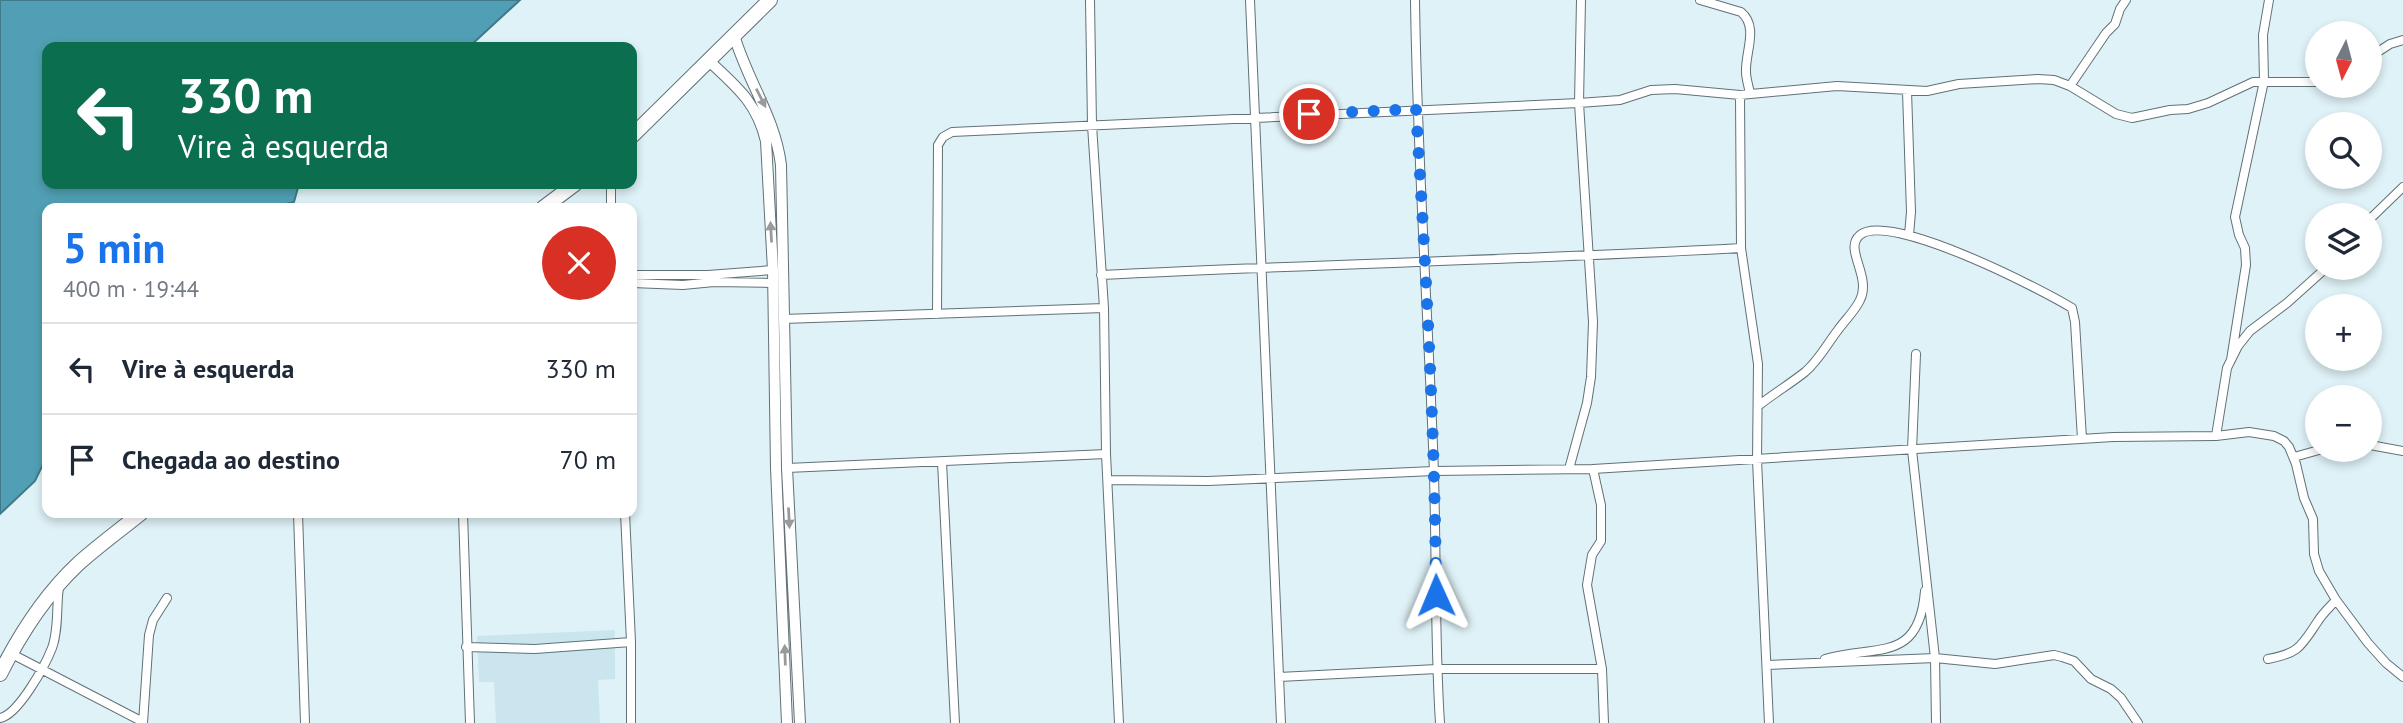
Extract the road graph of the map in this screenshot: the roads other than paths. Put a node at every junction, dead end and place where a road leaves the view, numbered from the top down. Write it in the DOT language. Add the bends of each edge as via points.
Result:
graph roads {
  1 [pos="769,0"];
  2 [pos="1090,0"];
  3 [pos="1250,0"];
  4 [pos="1415,0"];
  5 [pos="1581,0"];
  6 [pos="1700,0"];
  7 [pos="2126,0"];
  8 [pos="2269,0"];
  9 [pos="732,38"];
  10 [pos="2403,40"];
  11 [pos="2382,49"];
  12 [pos="711,58"];
  13 [pos="2264,81"];
  14 [pos="2305,83"];
  15 [pos="2070,86"];
  16 [pos="1907,91"];
  17 [pos="1750,94"];
  18 [pos="1740,95"];
  19 [pos="1578,103"];
  20 [pos="1416,109"];
  21 [pos="1255,117"];
  22 [pos="1092,125"];
  23 [pos="637,131"];
  24 [pos="2403,187"];
  25 [pos="568,189"];
  26 [pos="550,203"];
  27 [pos="2382,207"];
  28 [pos="1909,235"];
  29 [pos="1741,248"];
  30 [pos="1587,257"];
  31 [pos="1426,263"];
  32 [pos="1263,266"];
  33 [pos="773,270"];
  34 [pos="1101,275"];
  35 [pos="637,276"];
  36 [pos="698,280"];
  37 [pos="2313,280"];
  38 [pos="677,281"];
  39 [pos="637,283"];
  40 [pos="773,283"];
  41 [pos="1104,308"];
  42 [pos="937,314"];
  43 [pos="783,320"];
  44 [pos="1916,354"];
  45 [pos="2231,360"];
  46 [pos="1758,406"];
  47 [pos="2216,436"];
  48 [pos="2082,439"];
  49 [pos="2382,448"];
  50 [pos="1912,450"];
  51 [pos="2403,451"];
  52 [pos="1106,454"];
  53 [pos="2305,454"];
  54 [pos="2294,457"];
  55 [pos="1757,460"];
  56 [pos="942,462"];
  57 [pos="787,468"];
  58 [pos="1569,468"];
  59 [pos="1593,469"];
  60 [pos="1434,471"];
  61 [pos="1272,479"];
  62 [pos="1108,480"];
  63 [pos="135,518"];
  64 [pos="298,518"];
  65 [pos="463,518"];
  66 [pos="625,518"];
  67 [pos="1926,574"];
  68 [pos="60,584"];
  69 [pos="167,598"];
  70 [pos="2336,600"];
  71 [pos="631,642"];
  72 [pos="466,647"];
  73 [pos="10,653"];
  74 [pos="1935,658"];
  75 [pos="2268,659"];
  76 [pos="1814,663"];
  77 [pos="1767,665"];
  78 [pos="41,668"];
  79 [pos="1437,669"];
  80 [pos="1602,669"];
  81 [pos="0,674"];
  82 [pos="1279,677"];
  83 [pos="2403,677"];
  84 [pos="0,718"];
  85 [pos="143,723"];
  86 [pos="305,723"];
  87 [pos="470,723"];
  88 [pos="631,723"];
  89 [pos="788,723"];
  90 [pos="800,723"];
  91 [pos="955,723"];
  92 [pos="1119,723"];
  93 [pos="1281,723"];
  94 [pos="1440,723"];
  95 [pos="1604,723"];
  96 [pos="1769,723"];
  97 [pos="1936,723"];
  98 [pos="2138,723"];
  1 -- 9 [label="highway"];
  2 -- 22 [label="street"];
  3 -- 21 [label="street"];
  4 -- 20 [label="street"];
  5 -- 19 [label="street"];
  6 -- 17 [label="street" via="1746,16 1751,36 1746,72"];
  7 -- 15 [label="street" via="2115,24"];
  8 -- 13 [label="street" via="2263,35"];
  9 -- 12 [label="highway"];
  9 -- 43 [label="street, one-way" via="769,115 779,148"];
  10 -- 11 [label="street"];
  12 -- 23 [label="highway"];
  33 -- 12 [label="street, one-way" via="762,122 746,96"];
  13 -- 14 [label="street"];
  13 -- 15 [label="street" via="2188,109 2132,118 2116,114"];
  13 -- 45 [label="street" via="2235,217 2246,265"];
  15 -- 16 [label="street" via="2038,79"];
  16 -- 17 [label="street" via="1837,86"];
  16 -- 28 [label="street"];
  17 -- 18 [label="street"];
  18 -- 19 [label="street" via="1651,89 1620,100"];
  18 -- 29 [label="street"];
  19 -- 20 [label="street"];
  19 -- 30 [label="street"];
  20 -- 21 [label="street"];
  20 -- 31 [label="street"];
  21 -- 22 [label="street"];
  21 -- 32 [label="street"];
  22 -- 34 [label="street"];
  22 -- 42 [label="street" via="952,132 943,137 938,145"];
  24 -- 27 [label="street"];
  25 -- 26 [label="highway"];
  28 -- 46 [label="street" via="1866,232 1859,236 1854,252 1864,279 1860,302 1818,358"];
  28 -- 48 [label="street" via="1970,256 2072,308"];
  29 -- 30 [label="street"];
  29 -- 46 [label="street" via="1758,364"];
  30 -- 31 [label="street"];
  30 -- 58 [label="street" via="1593,322 1591,377"];
  31 -- 32 [label="street"];
  31 -- 60 [label="street"];
  32 -- 34 [label="street"];
  32 -- 61 [label="street"];
  33 -- 36 [label="street"];
  33 -- 40 [label="street"];
  34 -- 41 [label="street"];
  35 -- 38 [label="street"];
  36 -- 38 [label="street"];
  36 -- 40 [label="street"];
  37 -- 45 [label="street" via="2250,331"];
  38 -- 39 [label="street"];
  89 -- 40 [label="street, one-way"];
  41 -- 42 [label="street"];
  41 -- 52 [label="street"];
  42 -- 43 [label="street"];
  43 -- 57 [label="street"];
  44 -- 50 [label="street"];
  45 -- 47 [label="street"];
  46 -- 55 [label="street"];
  47 -- 48 [label="street"];
  47 -- 54 [label="street" via="2249,432 2274,436 2284,441"];
  48 -- 50 [label="street"];
  49 -- 51 [label="street"];
  50 -- 55 [label="street"];
  50 -- 67 [label="street"];
  52 -- 56 [label="street"];
  52 -- 62 [label="street"];
  53 -- 54 [label="street"];
  54 -- 70 [label="street" via="2313,519 2316,564"];
  55 -- 59 [label="street"];
  55 -- 77 [label="street"];
  56 -- 57 [label="street"];
  56 -- 91 [label="street"];
  57 -- 90 [label="street, one-way"];
  58 -- 59 [label="street"];
  58 -- 60 [label="street"];
  59 -- 80 [label="street" via="1601,505 1601,541 1592,555 1587,585"];
  60 -- 61 [label="street"];
  60 -- 79 [label="street"];
  61 -- 62 [label="street"];
  61 -- 82 [label="street"];
  62 -- 92 [label="street"];
  63 -- 68 [label="highway"];
  64 -- 86 [label="street"];
  65 -- 72 [label="street"];
  66 -- 71 [label="street"];
  67 -- 74 [label="street"];
  67 -- 76 [label="street" via="1918,623 1909,638 1896,647"];
  68 -- 73 [label="highway"];
  68 -- 78 [label="street" via="52,648"];
  69 -- 85 [label="street" via="149,635"];
  70 -- 75 [label="street" via="2304,643 2288,655"];
  70 -- 83 [label="street" via="2376,652"];
  71 -- 72 [label="street" via="535,649"];
  71 -- 88 [label="street"];
  72 -- 87 [label="street"];
  73 -- 78 [label="street"];
  73 -- 81 [label="highway"];
  74 -- 76 [label="street"];
  74 -- 97 [label="street"];
  74 -- 98 [label="street" via="1995,664 2062,657 2111,689"];
  76 -- 77 [label="street"];
  77 -- 96 [label="street"];
  78 -- 84 [label="street" via="20,703 10,715"];
  78 -- 85 [label="street"];
  79 -- 80 [label="street"];
  79 -- 82 [label="street"];
  79 -- 94 [label="street"];
  80 -- 95 [label="street"];
  82 -- 93 [label="street"];
}
